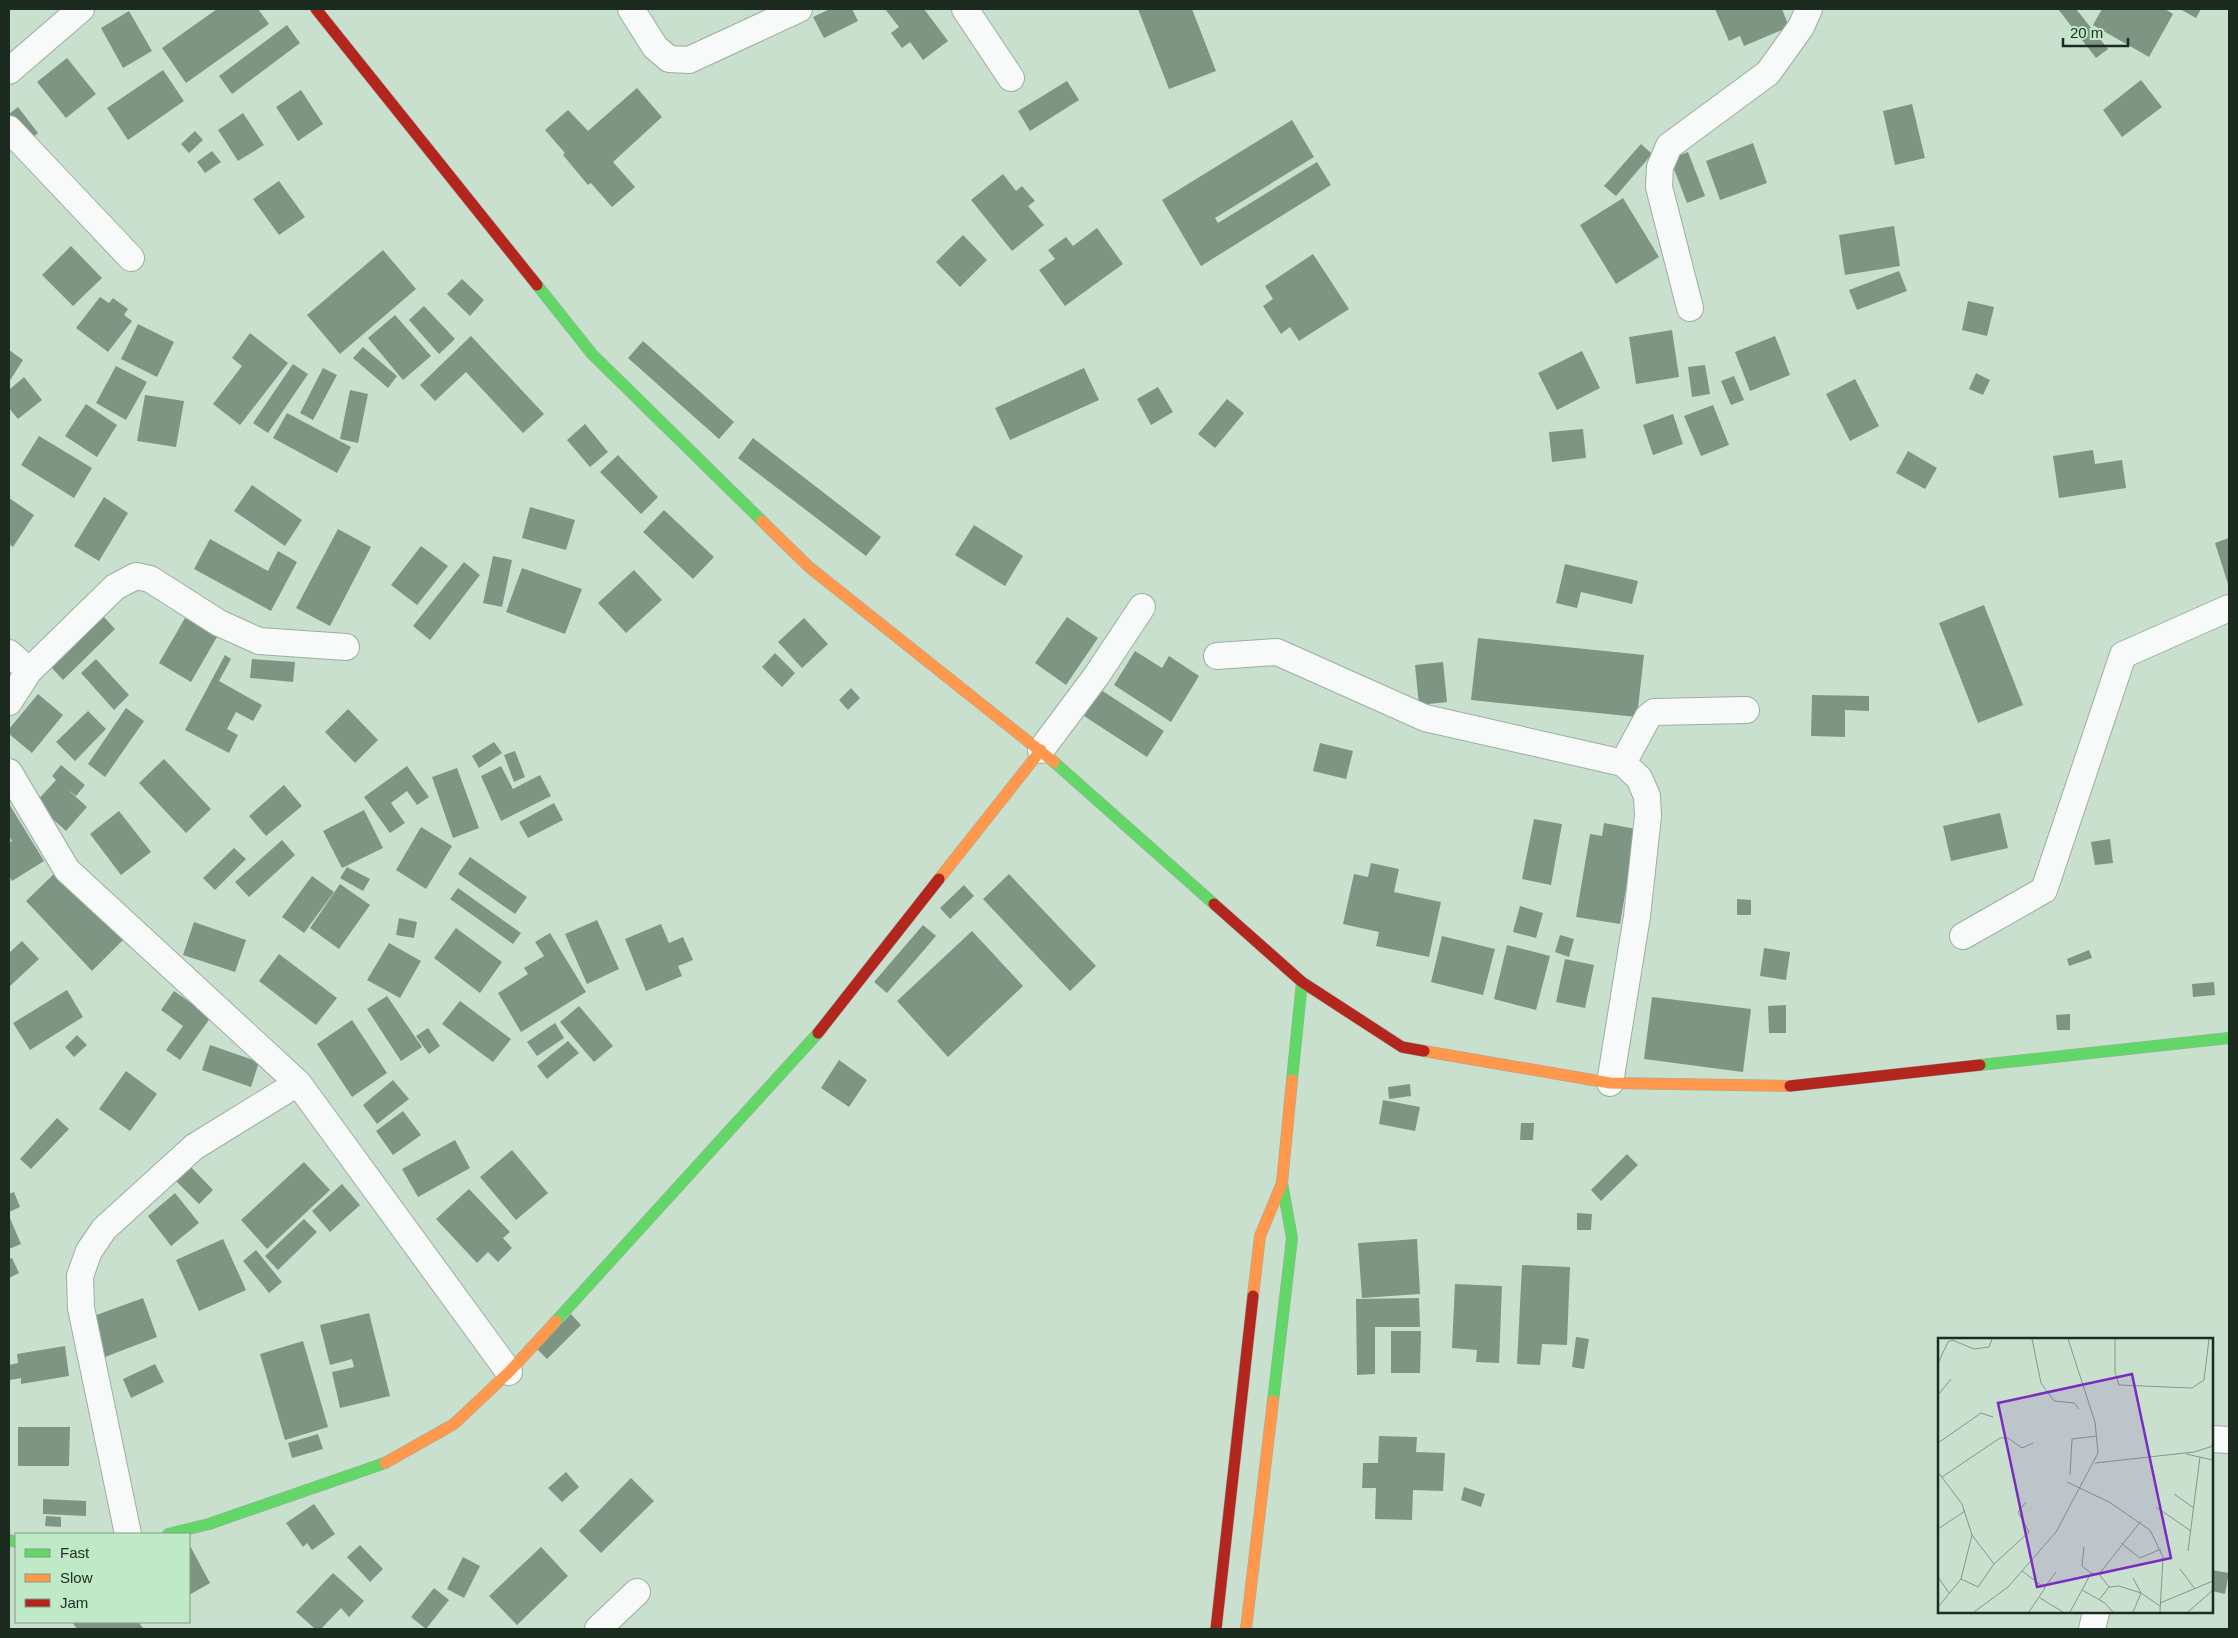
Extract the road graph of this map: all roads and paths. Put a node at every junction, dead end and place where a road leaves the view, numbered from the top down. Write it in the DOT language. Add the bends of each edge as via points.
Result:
graph roads {
  1 [pos="81,9"];
  2 [pos="316,9"];
  3 [pos="631,9"];
  4 [pos="799,9"];
  5 [pos="966,9"];
  6 [pos="1809,9"];
  7 [pos="9,71"];
  8 [pos="1011,78"];
  9 [pos="9,129"];
  10 [pos="131,258"];
  11 [pos="1690,308"];
  12 [pos="1142,606"];
  13 [pos="2229,608"];
  14 [pos="346,647"];
  15 [pos="9,654"];
  16 [pos="1216,656"];
  17 [pos="29,671"];
  18 [pos="9,702"];
  19 [pos="1746,710"];
  20 [pos="1041,750"];
  21 [pos="1623,763"];
  22 [pos="9,772"];
  23 [pos="1963,936"];
  24 [pos="1302,982"];
  25 [pos="2229,1038"];
  26 [pos="298,1083"];
  27 [pos="1610,1083"];
  28 [pos="1282,1183"];
  29 [pos="509,1372"];
  30 [pos="2213,1439"];
  31 [pos="2229,1440"];
  32 [pos="128,1533"];
  33 [pos="172,1533"];
  34 [pos="637,1592"];
  35 [pos="2096,1613"];
  36 [pos="598,1629"];
  37 [pos="1216,1629"];
  38 [pos="1246,1629"];
  39 [pos="2092,1629"];
  1 -- 7 [label="street"];
  2 -- 20 [label="main road" via="592,354 809,567"];
  3 -- 4 [label="street" via="656,47 669,59 689,60"];
  5 -- 8 [label="street"];
  6 -- 11 [label="street" via="1801,27 1768,73 1669,146 1660,167 1659,187"];
  9 -- 10 [label="street"];
  12 -- 20 [label="street"];
  13 -- 23 [label="street" via="2123,655 2044,890"];
  14 -- 17 [label="street" via="259,641 219,623 150,579 136,576 115,587"];
  15 -- 17 [label="street"];
  16 -- 21 [label="street" via="1277,652 1425,718"];
  17 -- 18 [label="street"];
  19 -- 21 [label="street" via="1654,712 1648,717"];
  20 -- 24 [label="main road"];
  20 -- 29 [label="main road" via="807,1048"];
  21 -- 27 [label="street" via="1638,778 1647,796 1648,816"];
  22 -- 26 [label="street" via="67,870"];
  24 -- 27 [label="main road" via="1402,1047"];
  24 -- 28 [label="main road"];
  25 -- 27 [label="main road" via="1781,1087"];
  26 -- 29 [label="street"];
  26 -- 32 [label="street" via="194,1147 104,1229 89,1251 80,1276 81,1308"];
  28 -- 37 [label="main road" via="1260,1236"];
  28 -- 38 [label="main road" via="1292,1238"];
  29 -- 33 [label="main road" via="454,1424 386,1463 209,1524"];
  30 -- 31 [label="street"];
  34 -- 36 [label="street"];
  35 -- 39 [label="street"];
}
